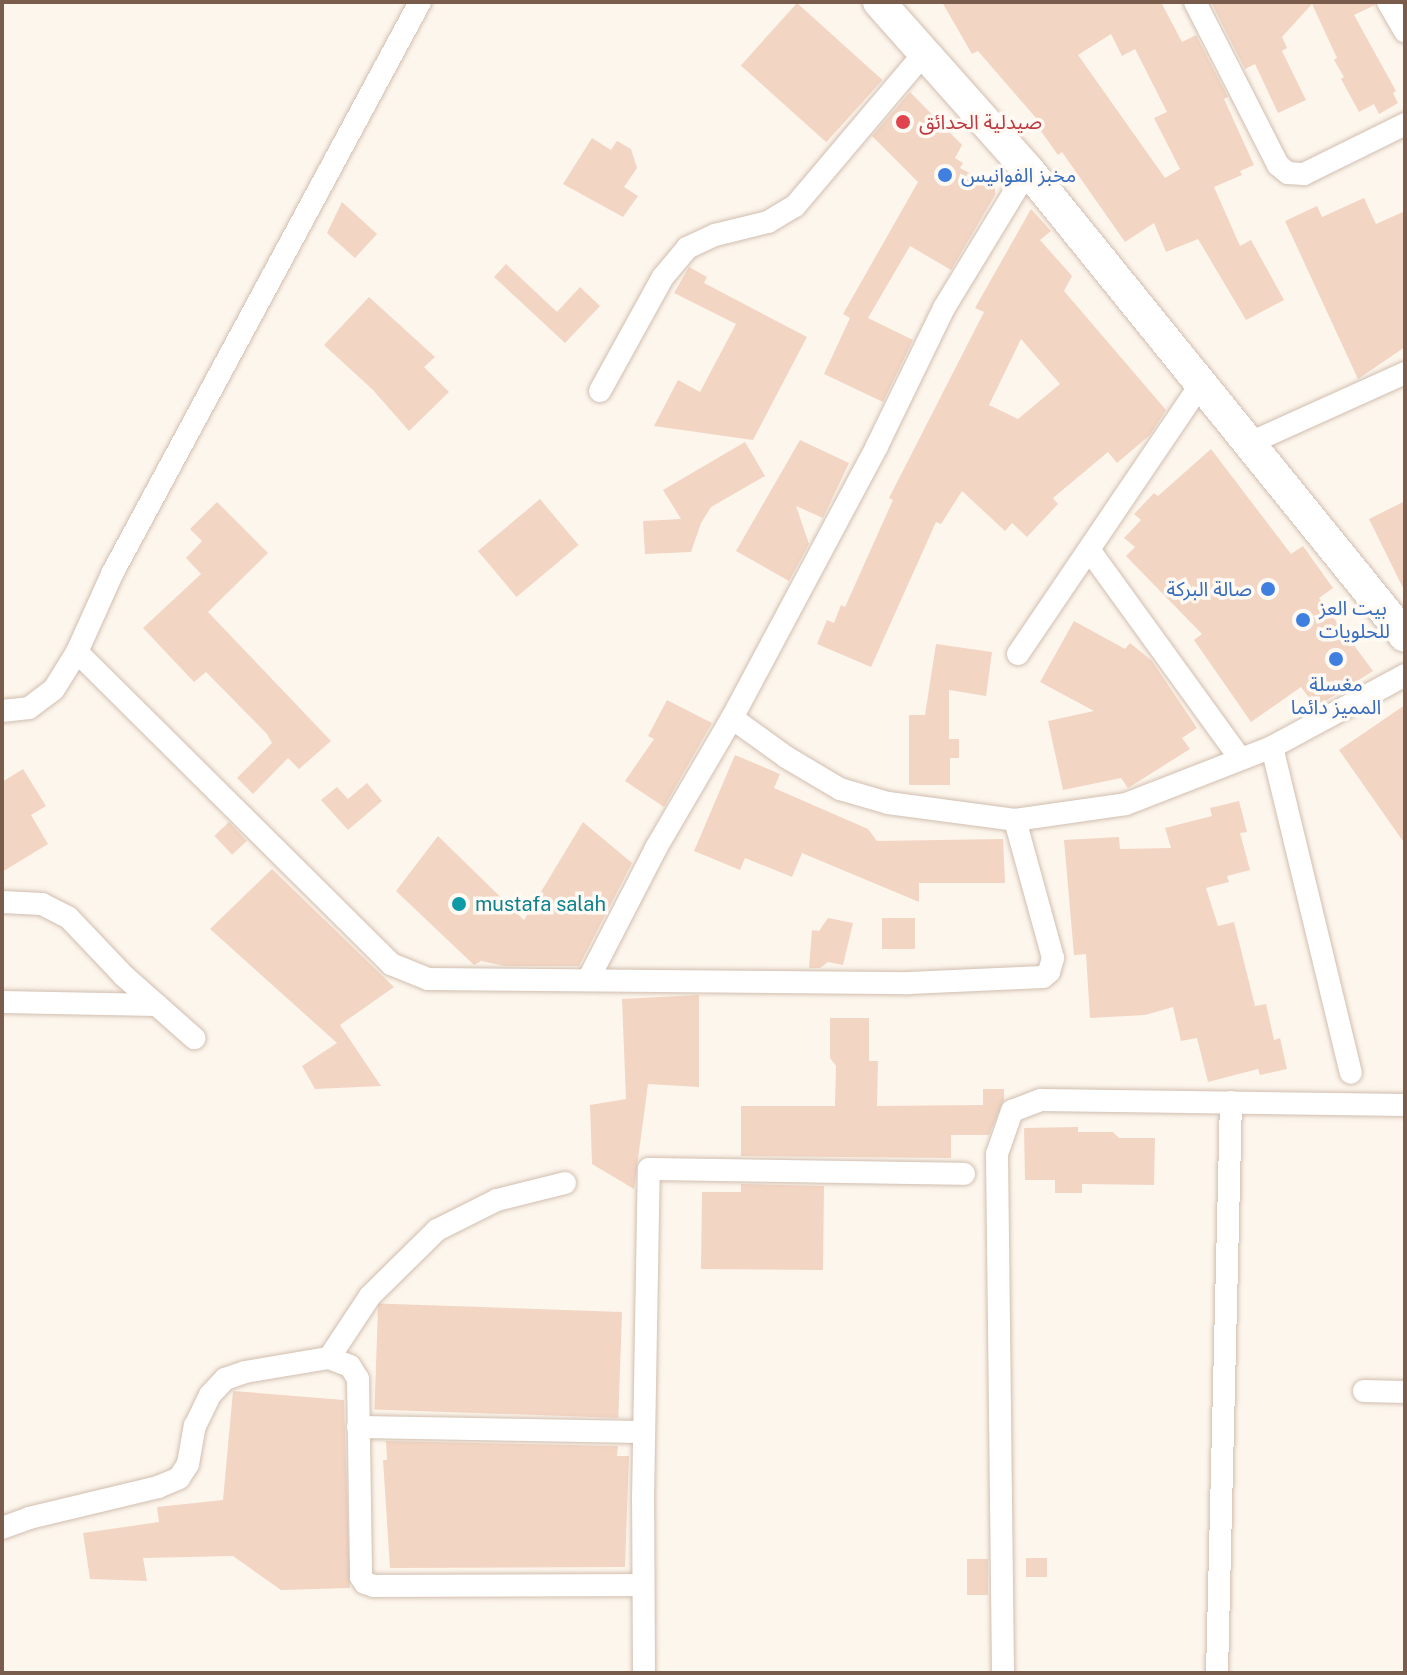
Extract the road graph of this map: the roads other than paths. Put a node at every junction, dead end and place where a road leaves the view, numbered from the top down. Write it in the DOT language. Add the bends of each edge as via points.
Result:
graph roads {
  1 [pos="420,2"];
  2 [pos="879,2"];
  3 [pos="1195,2"];
  4 [pos="1388,2"];
  5 [pos="1405,32"];
  6 [pos="926,51"];
  7 [pos="1405,124"];
  8 [pos="1028,170"];
  9 [pos="1405,373"];
  10 [pos="1201,384"];
  11 [pos="600,391"];
  12 [pos="1250,443"];
  13 [pos="1090,551"];
  14 [pos="1399,617"];
  15 [pos="77,652"];
  16 [pos="1018,654"];
  17 [pos="1405,675"];
  18 [pos="2,711"];
  19 [pos="732,718"];
  20 [pos="1272,747"];
  21 [pos="1240,758"];
  22 [pos="1015,820"];
  23 [pos="2,902"];
  24 [pos="588,980"];
  25 [pos="2,1002"];
  26 [pos="157,1005"];
  27 [pos="194,1038"];
  28 [pos="1351,1073"];
  29 [pos="1231,1102"];
  30 [pos="1405,1105"];
  31 [pos="964,1174"];
  32 [pos="565,1183"];
  33 [pos="329,1358"];
  34 [pos="1364,1391"];
  35 [pos="1405,1392"];
  36 [pos="358,1427"];
  37 [pos="644,1432"];
  38 [pos="2,1518"];
  39 [pos="29,1518"];
  40 [pos="2,1528"];
  41 [pos="643,1585"];
  42 [pos="644,1673"];
  43 [pos="1003,1673"];
  44 [pos="1217,1673"];
  1 -- 15 [label="street" via="113,572"];
  2 -- 6 [label="main road"];
  3 -- 7 [label="street" via="1278,165 1288,173 1304,174"];
  4 -- 5 [label="street"];
  6 -- 8 [label="main road"];
  6 -- 11 [label="street" via="795,206 768,222 687,248 663,277"];
  8 -- 10 [label="main road"];
  8 -- 19 [label="street" via="944,308"];
  9 -- 12 [label="street"];
  10 -- 12 [label="main road"];
  10 -- 13 [label="street"];
  12 -- 14 [label="main road"];
  13 -- 16 [label="street"];
  13 -- 21 [label="street"];
  15 -- 18 [label="street" via="54,689 29,708"];
  15 -- 24 [label="street" via="391,964 428,979"];
  17 -- 20 [label="street"];
  19 -- 22 [label="street" via="840,789 888,803"];
  19 -- 24 [label="street"];
  20 -- 21 [label="street"];
  20 -- 28 [label="street"];
  21 -- 22 [label="street" via="1126,804"];
  22 -- 24 [label="street" via="1053,958 1043,977 909,983"];
  23 -- 26 [label="street" via="42,904 69,918"];
  25 -- 26 [label="street"];
  26 -- 27 [label="street"];
  29 -- 30 [label="street"];
  29 -- 43 [label="street" via="1041,1100 1012,1111 1002,1132 997,1154"];
  29 -- 44 [label="street"];
  31 -- 37 [label="street" via="649,1169"];
  32 -- 33 [label="street" via="497,1200 437,1230 370,1296"];
  33 -- 36 [label="street" via="350,1366 358,1379"];
  33 -- 39 [label="street" via="225,1379 210,1395 195,1426 188,1464 179,1478"];
  34 -- 35 [label="street"];
  36 -- 37 [label="street"];
  36 -- 41 [label="street" via="365,1583"];
  37 -- 41 [label="street"];
  38 -- 39 [label="street"];
  39 -- 40 [label="street"];
  41 -- 42 [label="street"];
}
